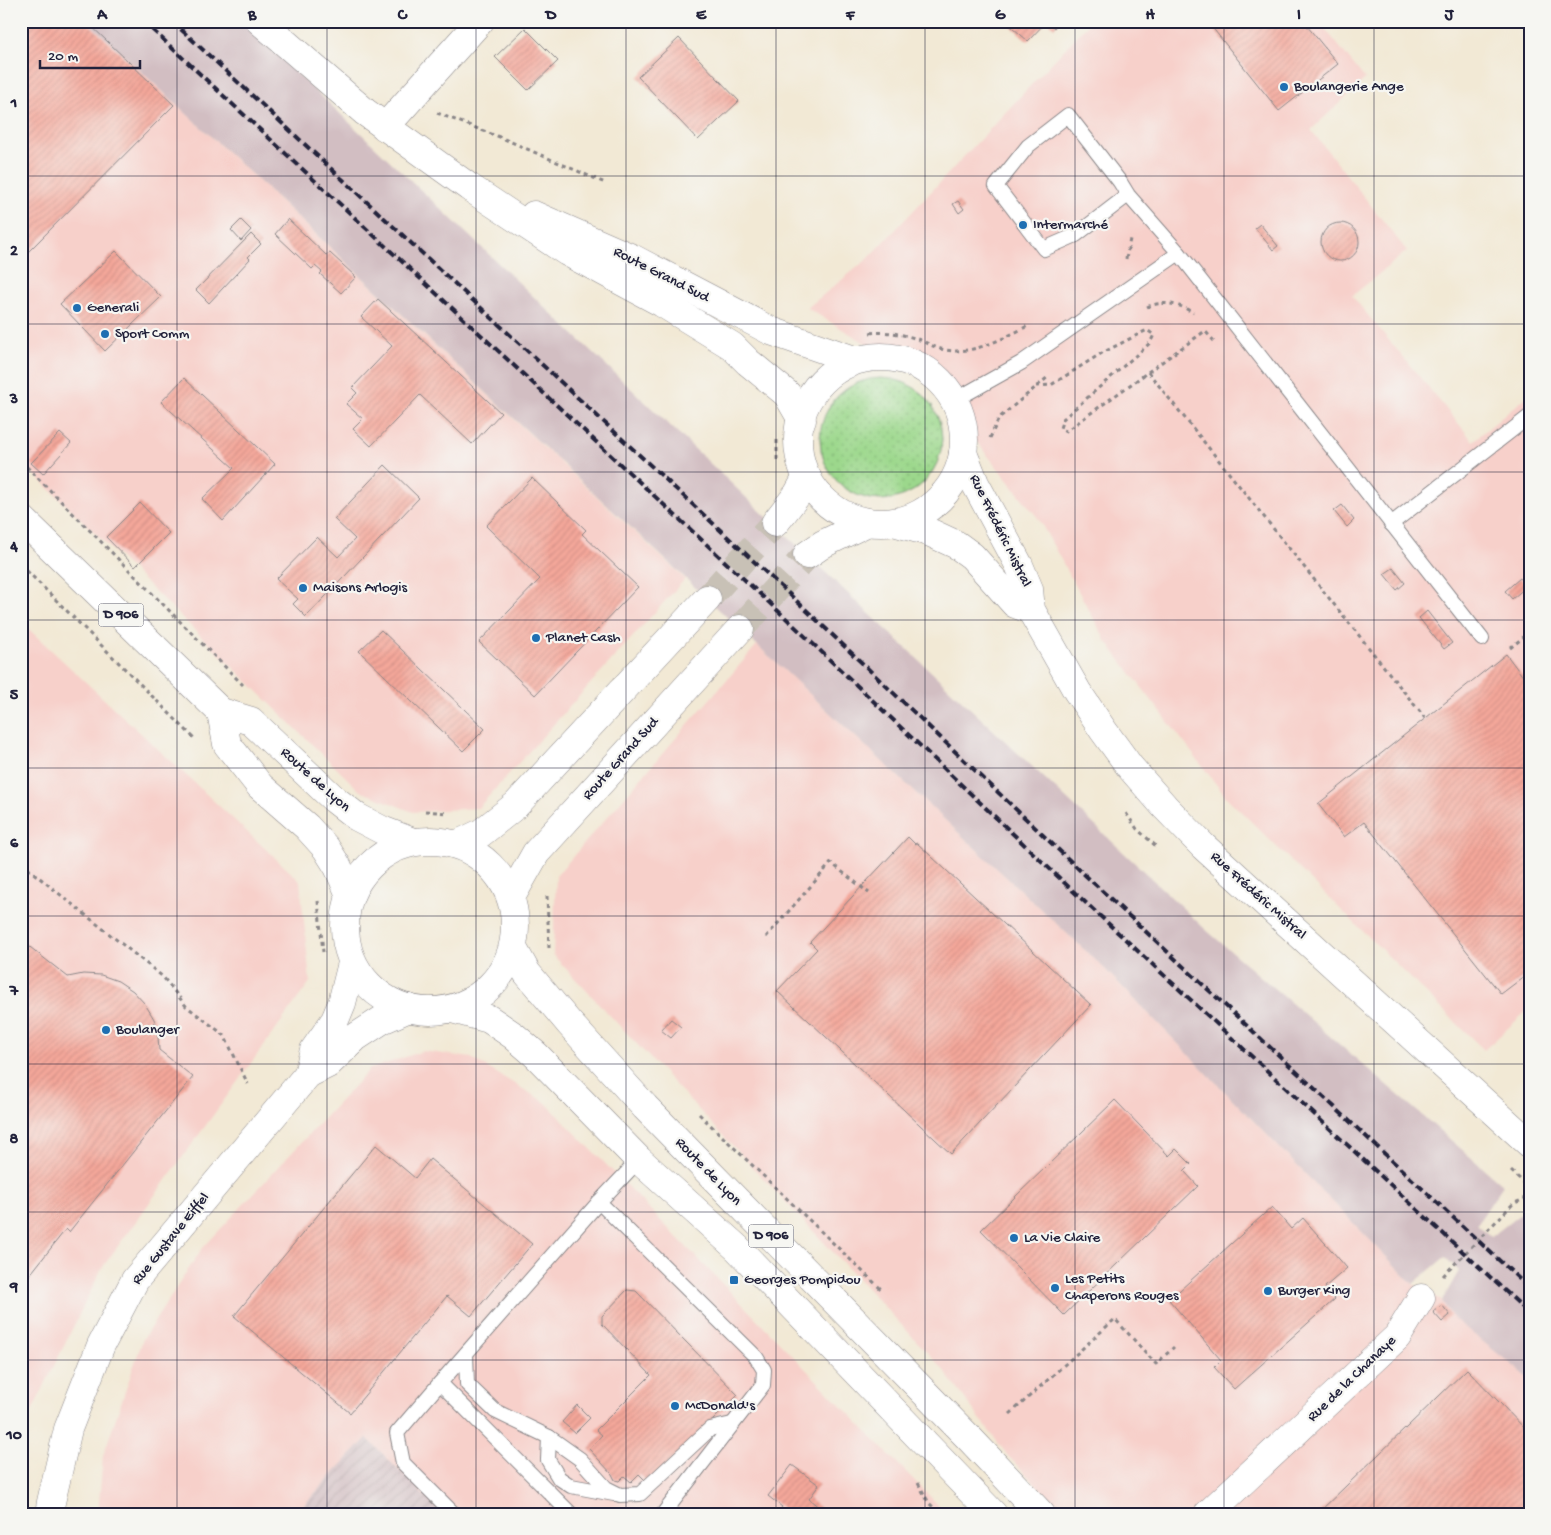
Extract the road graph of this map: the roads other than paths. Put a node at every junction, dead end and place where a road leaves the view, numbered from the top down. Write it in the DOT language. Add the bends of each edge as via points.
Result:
graph roads {
  1 [pos="260,21"];
  2 [pos="480,21"];
  3 [pos="385,127"];
  4 [pos="469,187"];
  5 [pos="1128,195"];
  6 [pos="1178,252"];
  7 [pos="854,360"];
  8 [pos="955,400"];
  9 [pos="1530,416"];
  10 [pos="802,420"];
  11 [pos="963,453"];
  12 [pos="807,477"];
  13 [pos="21,518"];
  14 [pos="897,522"];
  15 [pos="775,523"];
  16 [pos="866,523"];
  17 [pos="1391,524"];
  18 [pos="807,555"];
  19 [pos="707,599"];
  20 [pos="1031,610"];
  21 [pos="740,629"];
  22 [pos="1482,639"];
  23 [pos="221,712"];
  24 [pos="413,842"];
  25 [pos="458,844"];
  26 [pos="350,895"];
  27 [pos="511,897"];
  28 [pos="513,948"];
  29 [pos="352,963"];
  30 [pos="409,1008"];
  31 [pos="452,1009"];
  32 [pos="308,1074"];
  33 [pos="1530,1144"];
  34 [pos="639,1160"];
  35 [pos="600,1202"];
  36 [pos="1421,1298"];
  37 [pos="466,1354"];
  38 [pos="440,1383"];
  39 [pos="732,1424"];
  40 [pos="549,1437"];
  41 [pos="620,1496"];
  42 [pos="49,1514"];
  43 [pos="454,1514"];
  44 [pos="571,1514"];
  45 [pos="663,1514"];
  46 [pos="994,1514"];
  47 [pos="1041,1514"];
  48 [pos="1208,1514"];
  1 -- 3 [label="main road, Route Grand Sud"];
  2 -- 3 [label="main road"];
  3 -- 4 [label="main road, Route Grand Sud"];
  4 -- 7 [label="main road, Route Grand Sud" via="632,258 770,331"];
  4 -- 10 [label="main road, Route Grand Sud" via="567,252 662,303 732,346 787,394"];
  5 -- 5 [label="lane" via="1068,116 1028,146 996,186 1044,249 1076,235"];
  5 -- 6 [label="lane"];
  6 -- 8 [label="lane" via="1021,362"];
  6 -- 17 [label="lane"];
  7 -- 8 [label="main road" via="879,358 910,362 938,379"];
  7 -- 10 [label="main road" via="839,368 819,386"];
  8 -- 11 [label="main road" via="962,418"];
  9 -- 17 [label="lane"];
  10 -- 12 [label="main road" via="799,449"];
  11 -- 14 [label="main road" via="958,470 937,499"];
  11 -- 20 [label="main road, Rue Frédéric Mistral" via="1030,589"];
  12 -- 15 [label="main road"];
  12 -- 16 [label="main road" via="842,515"];
  13 -- 23 [label="main road, Route de Lyon / D 906"];
  14 -- 16 [label="main road"];
  14 -- 20 [label="main road, Rue Frédéric Mistral" via="956,545 972,556 1015,604"];
  16 -- 18 [label="main road"];
  17 -- 22 [label="lane"];
  19 -- 25 [label="main road" via="516,805 481,833"];
  20 -- 33 [label="main road, Rue Frédéric Mistral" via="1103,730 1165,807 1203,846"];
  21 -- 27 [label="main road, Route Grand Sud" via="536,853"];
  23 -- 24 [label="main road, Route de Lyon / D 906" via="252,721 357,817"];
  23 -- 26 [label="main road" via="227,744 260,786 308,827 326,848"];
  24 -- 25 [label="main road"];
  24 -- 26 [label="main road" via="376,860"];
  25 -- 27 [label="main road" via="487,860 505,881"];
  26 -- 29 [label="main road" via="344,928 346,949"];
  27 -- 28 [label="main road" via="515,918"];
  28 -- 31 [label="main road" via="507,966 482,994"];
  28 -- 47 [label="main road, Route de Lyon / D 906" via="527,973 645,1107"];
  29 -- 30 [label="main road" via="376,991 396,1005"];
  29 -- 32 [label="main road, Rue Gustave Eiffel" via="342,1003 314,1050"];
  30 -- 31 [label="main road"];
  30 -- 32 [label="main road, Rue Gustave Eiffel" via="382,1020 356,1037 328,1064"];
  31 -- 34 [label="main road, D 906" via="489,1019 514,1036"];
  32 -- 42 [label="main road, Rue Gustave Eiffel" via="136,1280 101,1345 68,1430"];
  34 -- 35 [label="lane"];
  34 -- 46 [label="main road, D 906" via="737,1248"];
  35 -- 37 [label="lane"];
  35 -- 39 [label="lane" via="756,1357 764,1370 763,1385"];
  36 -- 48 [label="main road, Rue de la Chanaye" via="1397,1336"];
  37 -- 38 [label="lane"];
  37 -- 40 [label="lane" via="467,1384 495,1411"];
  38 -- 43 [label="lane" via="397,1433 403,1463"];
  38 -- 44 [label="lane"];
  39 -- 41 [label="lane" via="710,1429 640,1494"];
  39 -- 45 [label="lane"];
  40 -- 41 [label="lane" via="580,1459 606,1488"];
  40 -- 41 [label="lane" via="548,1460 559,1478 571,1486"];
}
